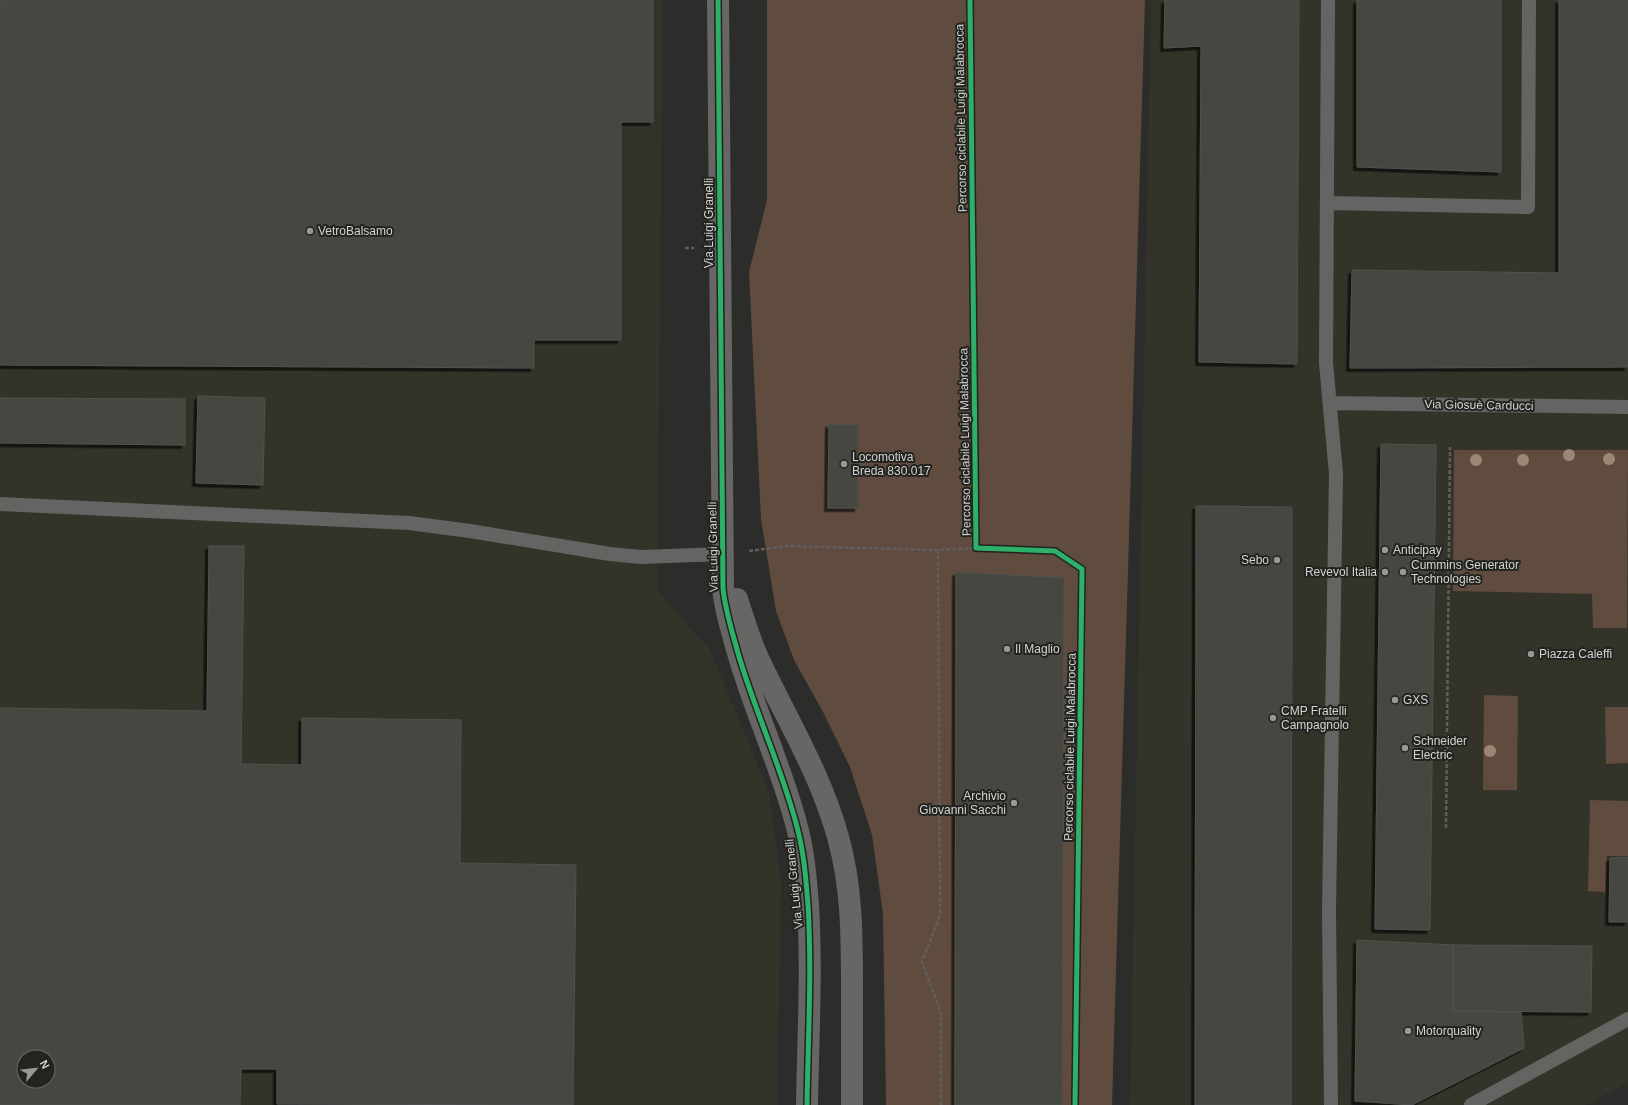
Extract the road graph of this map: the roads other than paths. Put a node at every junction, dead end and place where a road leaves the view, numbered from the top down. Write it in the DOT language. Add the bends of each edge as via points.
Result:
graph roads {
  1 [pos="718,0"];
  2 [pos="1328,0"];
  3 [pos="1529,0"];
  4 [pos="1326,203"];
  5 [pos="1330,403"];
  6 [pos="1628,407"];
  7 [pos="0,504"];
  8 [pos="723,554"];
  9 [pos="1628,1019"];
  10 [pos="807,1105"];
  11 [pos="852,1105"];
  12 [pos="1331,1105"];
  13 [pos="1471,1105"];
  1 -- 8 [label="street, Via Luigi Granelli"];
  2 -- 4 [label="lane"];
  3 -- 4 [label="lane" via="1528,207"];
  4 -- 5 [label="lane" via="1326,363"];
  5 -- 6 [label="lane, Via Giosuè Carducci"];
  5 -- 12 [label="lane" via="1336,474 1329,910"];
  7 -- 8 [label="lane" via="409,524 641,557"];
  8 -- 10 [label="street, Via Luigi Granelli" via="728,620 753,702 787,790 806,877 810,940"];
  8 -- 11 [label="street, Via Luigi Granelli" via="738,605 757,655 806,752 838,837 849,896 852,941"];
  9 -- 13 [label="lane"];
}
